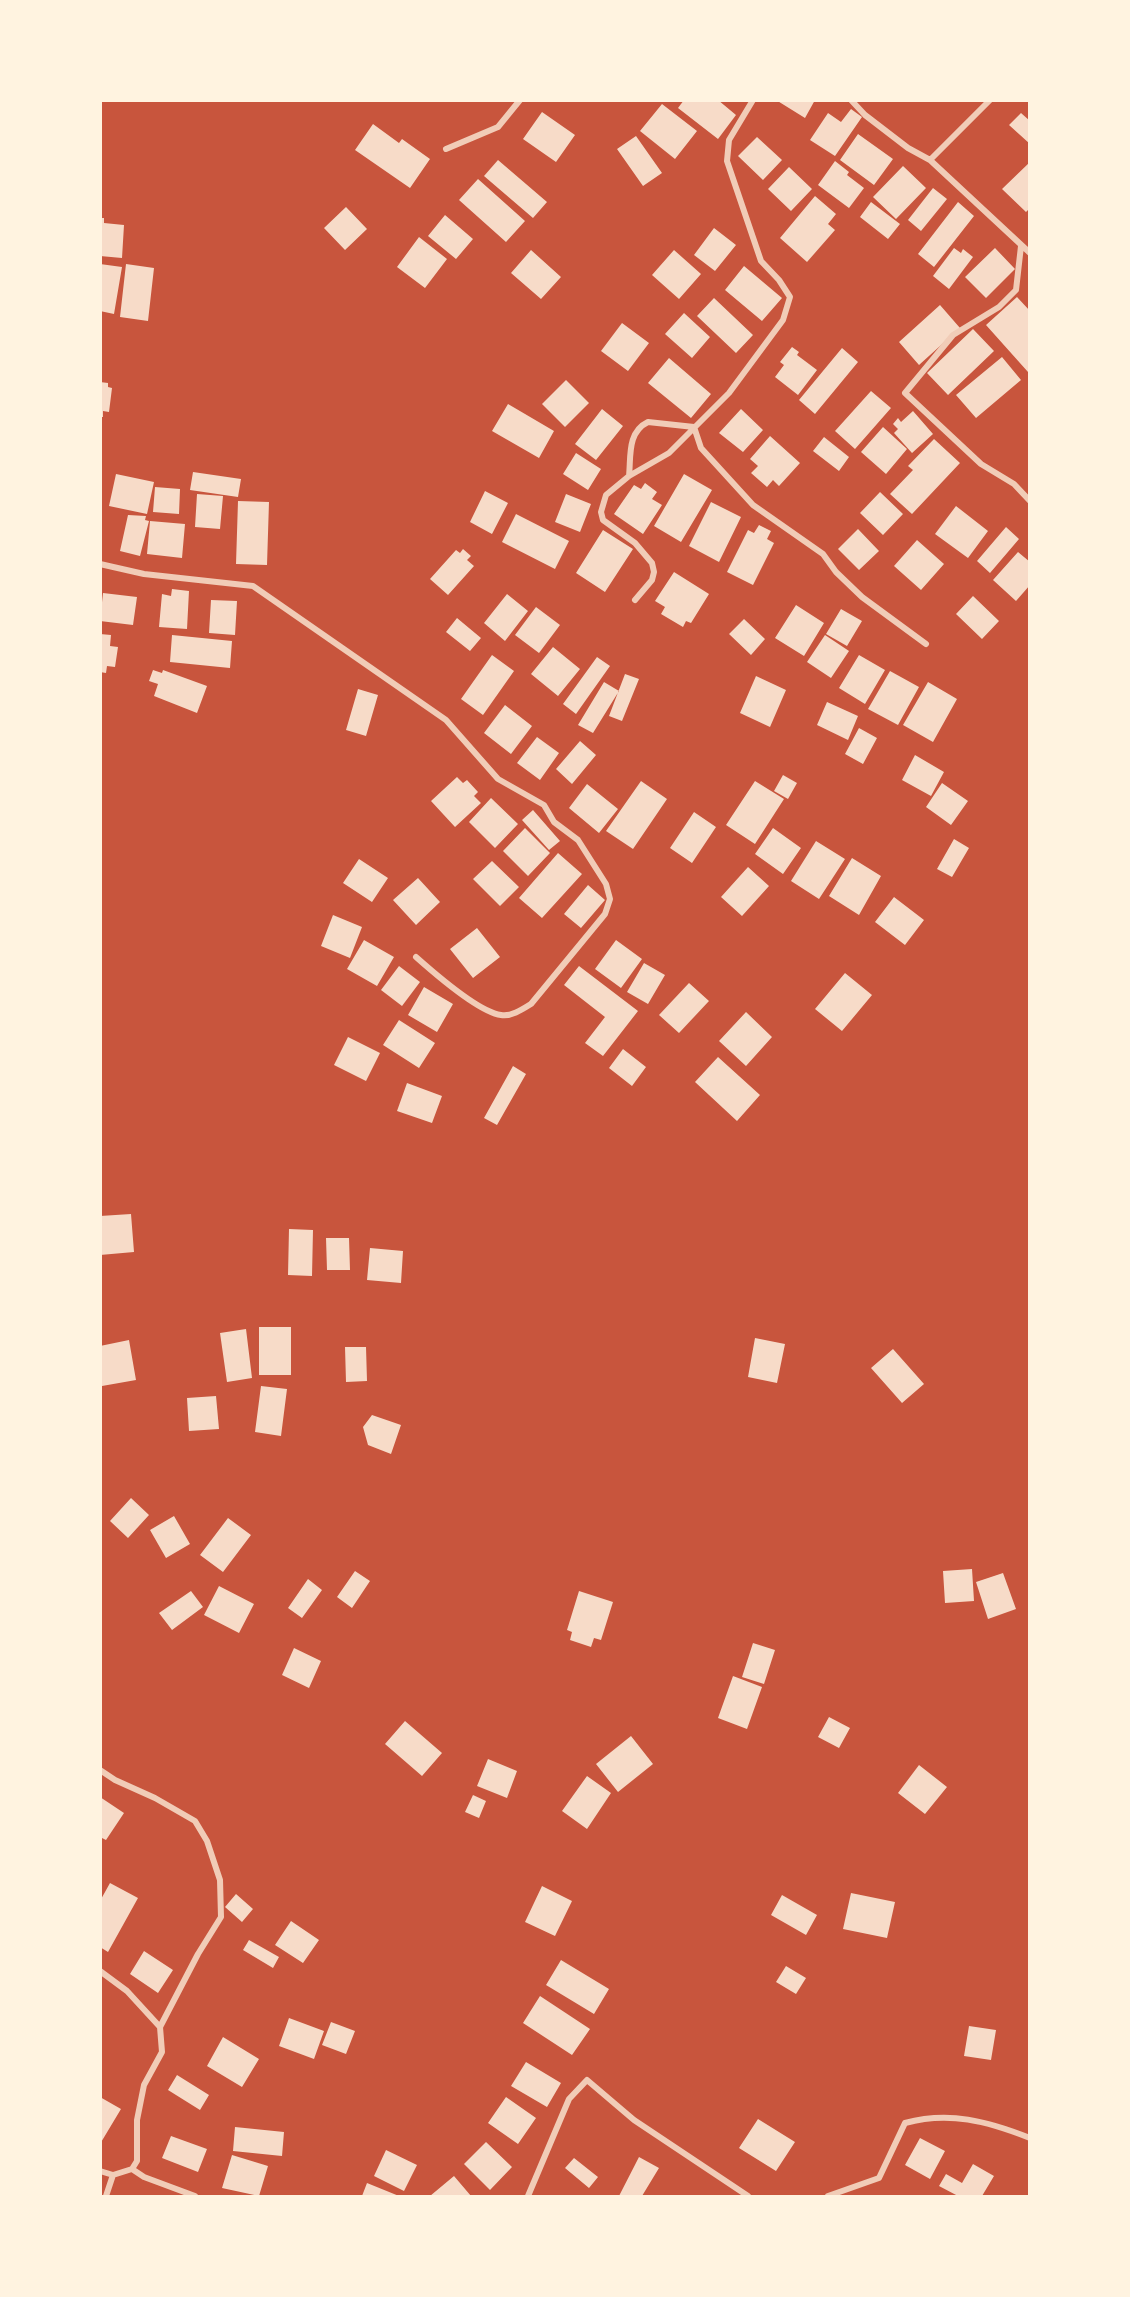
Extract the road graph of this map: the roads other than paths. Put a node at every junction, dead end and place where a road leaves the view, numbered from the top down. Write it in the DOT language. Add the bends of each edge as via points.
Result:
graph roads {
  1 [pos="520,100"];
  2 [pos="753,100"];
  3 [pos="851,100"];
  4 [pos="990,100"];
  5 [pos="446,149"];
  6 [pos="930,160"];
  7 [pos="1021,246"];
  8 [pos="1029,253"];
  9 [pos="694,427"];
  10 [pos="629,477"];
  11 [pos="1029,501"];
  12 [pos="100,564"];
  13 [pos="634,600"];
  14 [pos="926,644"];
  15 [pos="416,957"];
  16 [pos="100,1770"];
  17 [pos="100,1971"];
  18 [pos="160,2027"];
  19 [pos="1029,2138"];
  20 [pos="132,2169"];
  21 [pos="100,2171"];
  22 [pos="113,2175"];
  23 [pos="106,2196"];
  24 [pos="195,2196"];
  25 [pos="528,2196"];
  26 [pos="748,2196"];
  27 [pos="828,2196"];
  1 -- 5 [label="street" via="498,127"];
  2 -- 9 [label="street" via="729,140 727,161 762,261 790,297 783,320 744,374"];
  3 -- 6 [label="street" via="899,141"];
  4 -- 6 [label="street"];
  6 -- 7 [label="street"];
  7 -- 8 [label="street"];
  7 -- 11 [label="street" via="1016,290 999,307 953,335 905,393 981,464 1014,484"];
  9 -- 10 [label="street" via="669,453"];
  9 -- 10 [label="street" via="648,422 641,425 633,436"];
  9 -- 14 [label="street" via="702,448 753,505 823,554 862,597"];
  10 -- 13 [label="street" via="606,495 601,512 603,520 635,543 652,563 651,580"];
  12 -- 15 [label="street" via="144,574 253,586 446,720 498,779 544,805 554,822 578,840 606,884 610,899 605,914 531,1004 517,1012 501,1016 480,1006"];
  16 -- 18 [label="street" via="195,1821 207,1841 220,1880 221,1917"];
  17 -- 18 [label="street" via="127,1992"];
  18 -- 20 [label="street" via="162,2052 144,2085 137,2120 137,2161"];
  19 -- 27 [label="street" via="968,2118 928,2117 904,2123 879,2178"];
  20 -- 22 [label="street"];
  20 -- 24 [label="street"];
  21 -- 22 [label="street"];
  22 -- 23 [label="street"];
  25 -- 26 [label="street" via="569,2099 587,2080 634,2120"];
}
